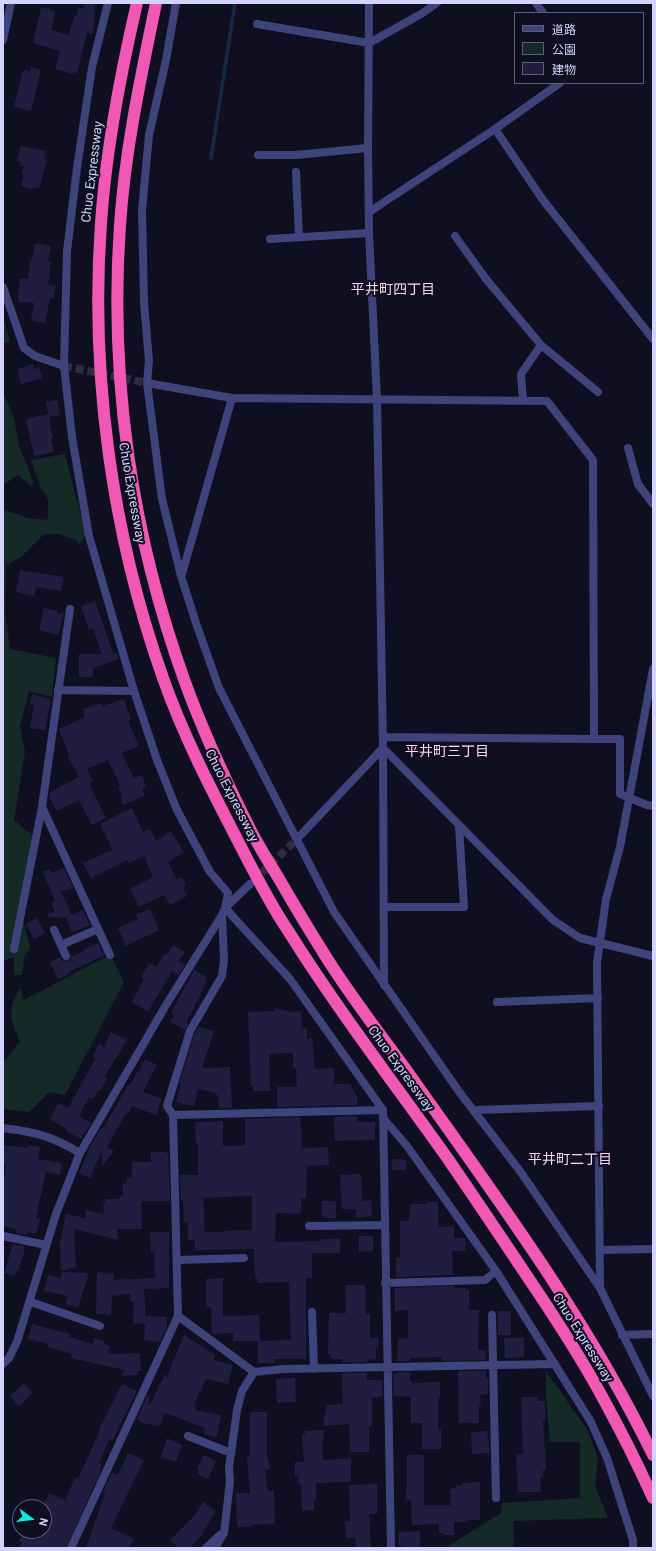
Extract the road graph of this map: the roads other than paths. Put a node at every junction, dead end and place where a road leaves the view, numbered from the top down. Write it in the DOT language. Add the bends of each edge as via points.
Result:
graph roads {
  1 [pos="12,3"];
  2 [pos="108,3"];
  3 [pos="137,3"];
  4 [pos="156,3"];
  5 [pos="176,3"];
  6 [pos="369,3"];
  7 [pos="437,3"];
  8 [pos="536,3"];
  9 [pos="541,12"];
  10 [pos="257,24"];
  11 [pos="4,35"];
  12 [pos="369,43"];
  13 [pos="559,84"];
  14 [pos="495,129"];
  15 [pos="368,148"];
  16 [pos="258,155"];
  17 [pos="296,172"];
  18 [pos="369,212"];
  19 [pos="369,233"];
  20 [pos="455,236"];
  21 [pos="299,237"];
  22 [pos="270,239"];
  23 [pos="3,287"];
  24 [pos="653,339"];
  25 [pos="541,345"];
  26 [pos="64,366"];
  27 [pos="147,383"];
  28 [pos="598,392"];
  29 [pos="232,398"];
  30 [pos="377,400"];
  31 [pos="523,401"];
  32 [pos="628,448"];
  33 [pos="653,504"];
  34 [pos="181,576"];
  35 [pos="70,609"];
  36 [pos="653,669"];
  37 [pos="58,690"];
  38 [pos="134,691"];
  39 [pos="382,737"];
  40 [pos="594,739"];
  41 [pos="383,748"];
  42 [pos="628,798"];
  43 [pos="653,806"];
  44 [pos="42,807"];
  45 [pos="459,826"];
  46 [pos="297,839"];
  47 [pos="250,884"];
  48 [pos="384,907"];
  49 [pos="224,912"];
  50 [pos="98,929"];
  51 [pos="54,930"];
  52 [pos="600,943"];
  53 [pos="61,945"];
  54 [pos="14,949"];
  55 [pos="110,955"];
  56 [pos="66,956"];
  57 [pos="653,956"];
  58 [pos="384,985"];
  59 [pos="598,998"];
  60 [pos="497,1002"];
  61 [pos="599,1106"];
  62 [pos="475,1110"];
  63 [pos="383,1114"];
  64 [pos="173,1115"];
  65 [pos="3,1128"];
  66 [pos="80,1153"];
  67 [pos="384,1225"];
  68 [pos="309,1226"];
  69 [pos="3,1236"];
  70 [pos="46,1245"];
  71 [pos="653,1249"];
  72 [pos="600,1250"];
  73 [pos="244,1258"];
  74 [pos="177,1260"];
  75 [pos="496,1271"];
  76 [pos="386,1283"];
  77 [pos="600,1288"];
  78 [pos="31,1302"];
  79 [pos="312,1312"];
  80 [pos="492,1315"];
  81 [pos="178,1316"];
  82 [pos="100,1326"];
  83 [pos="622,1334"];
  84 [pos="653,1334"];
  85 [pos="3,1364"];
  86 [pos="555,1364"];
  87 [pos="494,1365"];
  88 [pos="387,1368"];
  89 [pos="314,1369"];
  90 [pos="254,1372"];
  91 [pos="653,1396"];
  92 [pos="188,1436"];
  93 [pos="231,1453"];
  94 [pos="653,1455"];
  95 [pos="496,1498"];
  96 [pos="653,1498"];
  97 [pos="224,1532"];
  98 [pos="71,1548"];
  99 [pos="206,1548"];
  100 [pos="215,1548"];
  101 [pos="391,1548"];
  102 [pos="633,1548"];
  1 -- 11 [label="street"];
  2 -- 26 [label="street" via="92,67 77,168 68,244"];
  3 -- 96 [label="highway, Chuo Expressway" via="107,156 101,223 99,353 116,499 136,592 163,677 204,774 285,927 447,1158 576,1352 605,1401"];
  4 -- 94 [label="highway, Chuo Expressway" via="127,152 120,224 118,358 122,410 139,523 185,683 252,833 290,898 329,962 532,1247 615,1380"];
  5 -- 27 [label="street" via="149,135 142,210"];
  6 -- 12 [label="street"];
  7 -- 12 [label="street"];
  8 -- 9 [label="street"];
  10 -- 12 [label="street"];
  12 -- 15 [label="street"];
  13 -- 14 [label="street"];
  14 -- 18 [label="street"];
  14 -- 24 [label="street" via="543,200"];
  15 -- 16 [label="street" via="296,155"];
  15 -- 18 [label="street"];
  17 -- 21 [label="street"];
  18 -- 19 [label="street"];
  19 -- 21 [label="street"];
  19 -- 30 [label="street"];
  20 -- 25 [label="street" via="486,279"];
  21 -- 22 [label="street"];
  23 -- 26 [label="street" via="24,348 35,356"];
  25 -- 28 [label="street"];
  25 -- 31 [label="street" via="521,374"];
  26 -- 38 [label="street" via="72,437 89,536"];
  27 -- 29 [label="street"];
  27 -- 34 [label="street" via="162,498"];
  29 -- 30 [label="street"];
  29 -- 34 [label="street"];
  30 -- 31 [label="street"];
  30 -- 39 [label="street"];
  31 -- 40 [label="street" via="546,401 593,460"];
  32 -- 33 [label="street" via="638,484"];
  34 -- 46 [label="street" via="219,688"];
  35 -- 37 [label="street"];
  36 -- 42 [label="street"];
  37 -- 38 [label="street"];
  37 -- 44 [label="street"];
  38 -- 49 [label="street" via="177,810 210,872 228,893"];
  39 -- 40 [label="street"];
  39 -- 41 [label="street"];
  40 -- 42 [label="street" via="620,740 620,794"];
  41 -- 45 [label="street"];
  41 -- 46 [label="street"];
  41 -- 48 [label="street"];
  42 -- 43 [label="street"];
  42 -- 52 [label="street" via="620,847 606,899"];
  44 -- 50 [label="street"];
  44 -- 54 [label="street"];
  45 -- 48 [label="street" via="464,906"];
  45 -- 52 [label="street" via="553,920 580,938"];
  46 -- 58 [label="street" via="334,912"];
  47 -- 49 [label="street"];
  48 -- 58 [label="street"];
  49 -- 63 [label="street" via="290,979"];
  49 -- 64 [label="street" via="222,976 190,1031 166,1106"];
  49 -- 66 [label="street" via="166,1005"];
  50 -- 53 [label="street"];
  50 -- 55 [label="street"];
  51 -- 53 [label="street"];
  52 -- 57 [label="street"];
  52 -- 59 [label="street" via="597,963"];
  53 -- 56 [label="street"];
  58 -- 62 [label="street" via="460,1093"];
  59 -- 60 [label="street"];
  59 -- 61 [label="street"];
  61 -- 62 [label="street"];
  61 -- 72 [label="street"];
  62 -- 77 [label="street"];
  63 -- 64 [label="street"];
  63 -- 67 [label="street"];
  63 -- 75 [label="street"];
  64 -- 74 [label="street"];
  65 -- 66 [label="street" via="33,1132 60,1141"];
  66 -- 70 [label="street"];
  67 -- 68 [label="street"];
  67 -- 76 [label="street"];
  69 -- 70 [label="street"];
  70 -- 78 [label="street"];
  71 -- 72 [label="street"];
  72 -- 77 [label="street"];
  73 -- 74 [label="street"];
  74 -- 81 [label="street"];
  75 -- 76 [label="street" via="485,1280"];
  75 -- 86 [label="street"];
  76 -- 88 [label="street"];
  77 -- 83 [label="street"];
  78 -- 82 [label="street"];
  78 -- 85 [label="street" via="17,1342"];
  79 -- 89 [label="street"];
  80 -- 87 [label="street"];
  81 -- 90 [label="street"];
  81 -- 98 [label="street"];
  83 -- 84 [label="street"];
  83 -- 91 [label="street"];
  86 -- 87 [label="street"];
  86 -- 102 [label="street" via="591,1422 607,1458 631,1533"];
  87 -- 88 [label="street"];
  87 -- 95 [label="street"];
  88 -- 89 [label="street"];
  88 -- 101 [label="street"];
  89 -- 90 [label="street"];
  90 -- 93 [label="street" via="242,1390"];
  92 -- 93 [label="street"];
  93 -- 97 [label="street"];
  97 -- 99 [label="street"];
  97 -- 100 [label="street"];
}
